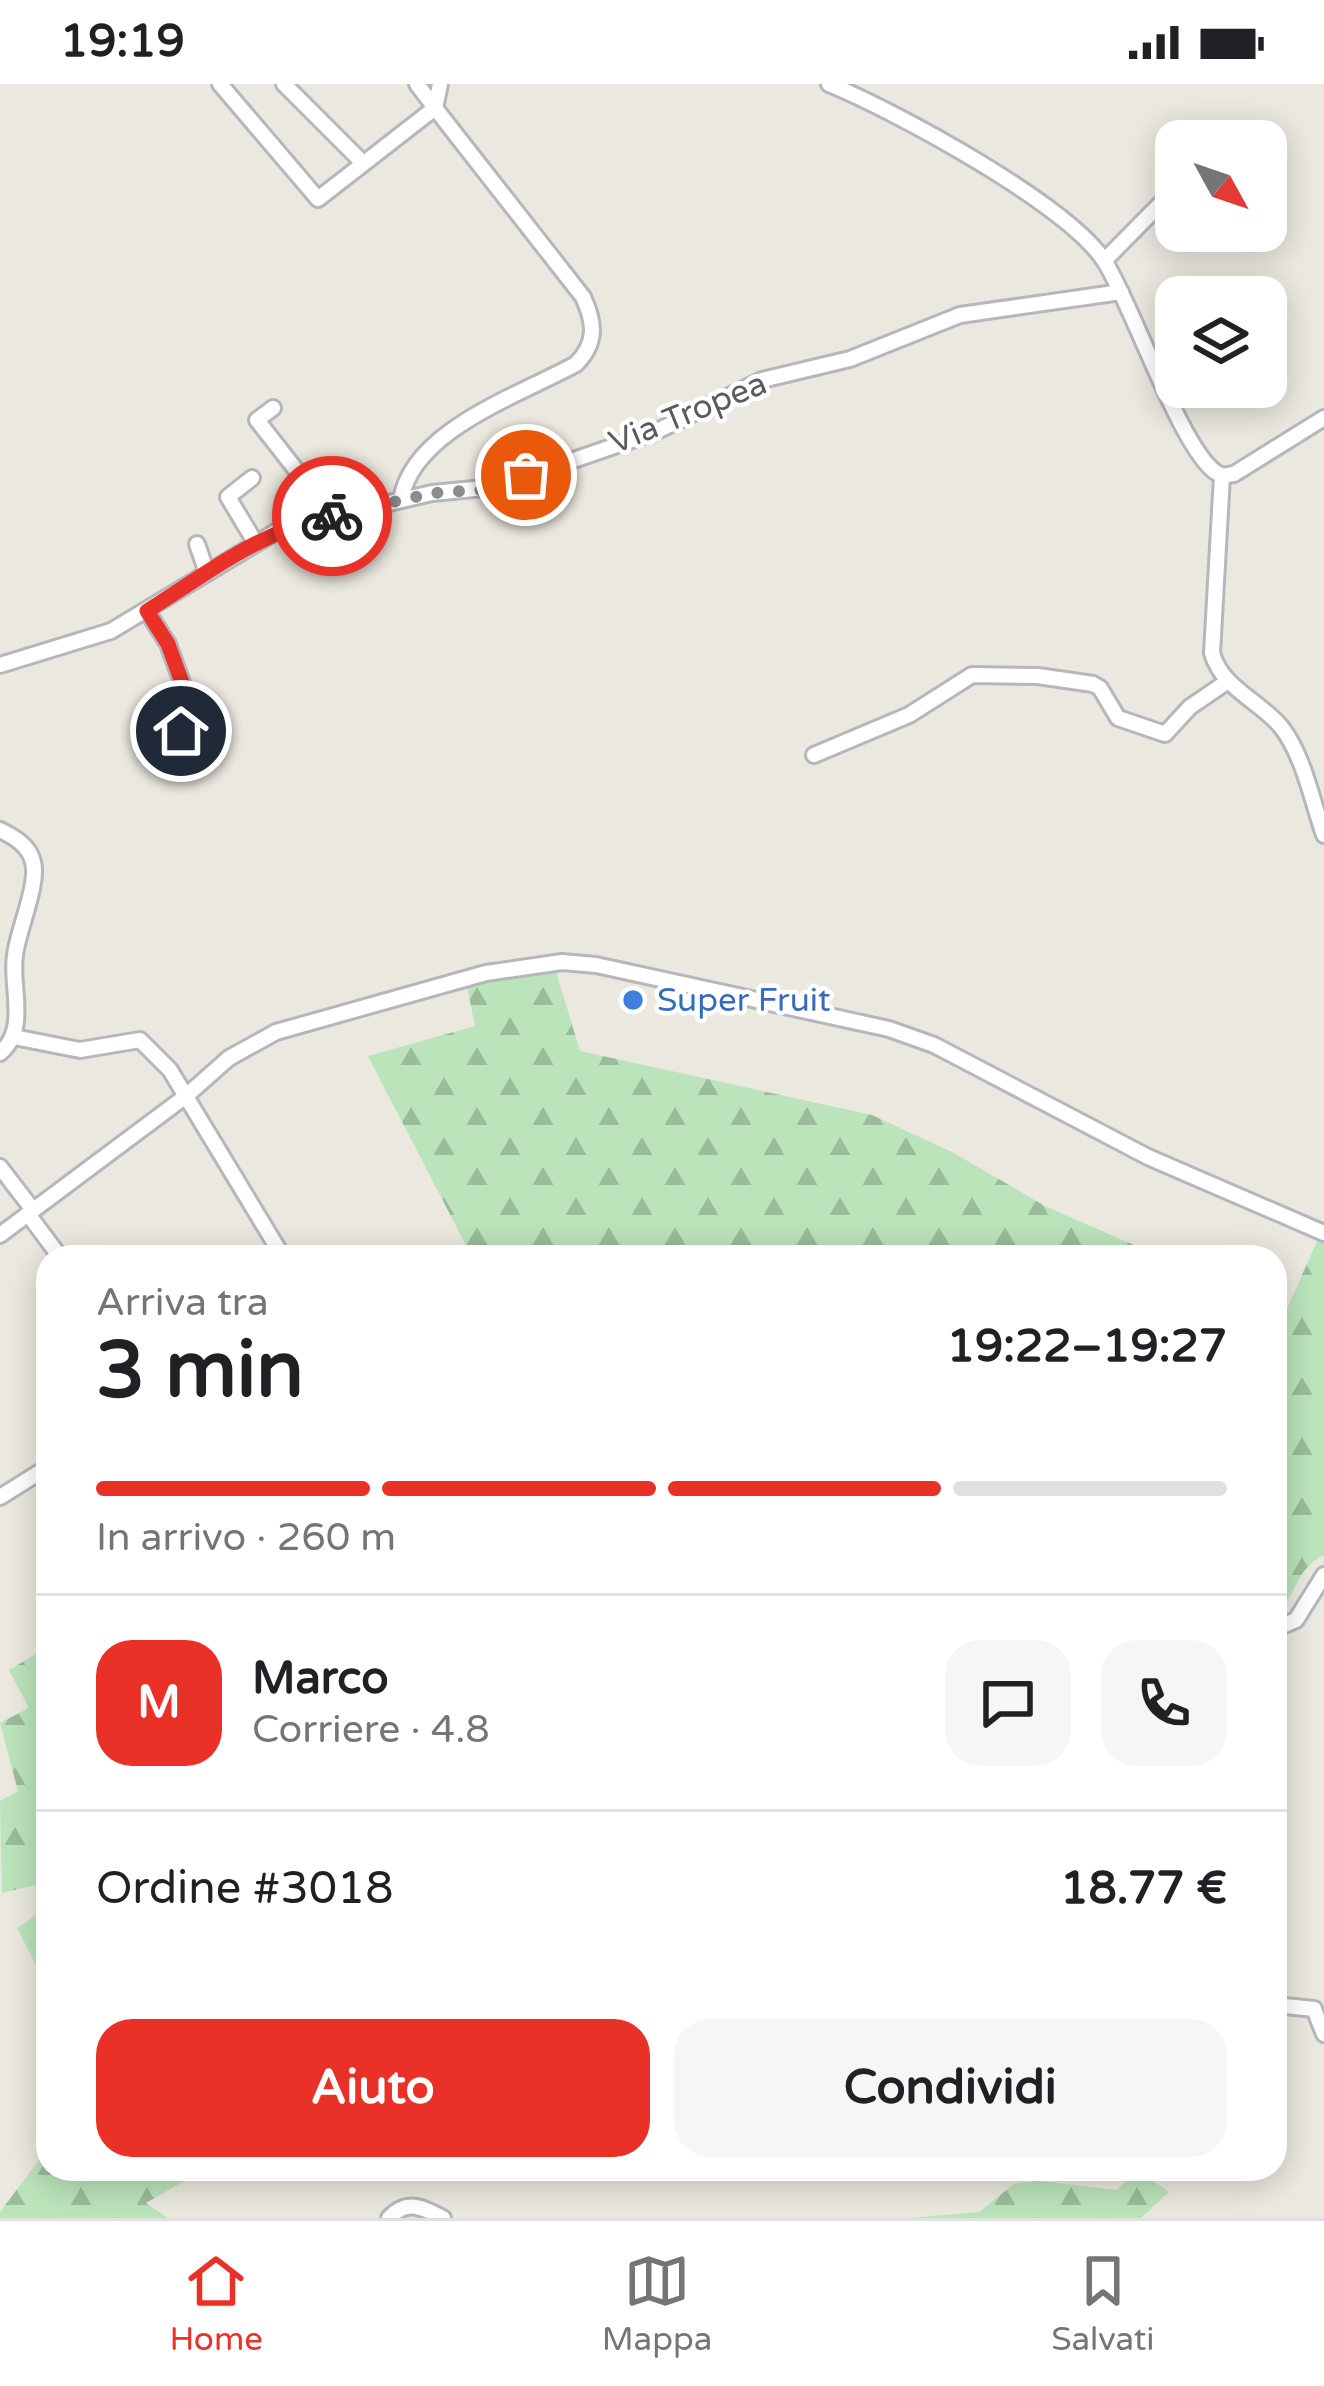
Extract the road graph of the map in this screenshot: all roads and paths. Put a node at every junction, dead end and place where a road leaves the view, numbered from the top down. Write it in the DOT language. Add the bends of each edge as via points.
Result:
graph roads {
  1 [pos="220,84"];
  2 [pos="284,84"];
  3 [pos="417,84"];
  4 [pos="440,84"];
  5 [pos="830,84"];
  6 [pos="435,108"];
  7 [pos="363,163"];
  8 [pos="1155,209"];
  9 [pos="1105,260"];
  10 [pos="1121,292"];
  11 [pos="273,408"];
  12 [pos="1324,418"];
  13 [pos="1222,476"];
  14 [pos="252,478"];
  15 [pos="400,500"];
  16 [pos="332,516"];
  17 [pos="255,542"];
  18 [pos="196,544"];
  19 [pos="207,573"];
  20 [pos="147,611"];
  21 [pos="0,665"];
  22 [pos="1228,681"];
  23 [pos="814,755"];
  24 [pos="208,756"];
  25 [pos="0,830"];
  26 [pos="1324,835"];
  27 [pos="18,1039"];
  28 [pos="0,1055"];
  29 [pos="186,1096"];
  30 [pos="0,1166"];
  31 [pos="30,1212"];
  32 [pos="1324,1233"];
  33 [pos="0,1235"];
  34 [pos="52,1245"];
  35 [pos="276,1245"];
  36 [pos="36,1474"];
  37 [pos="0,1497"];
  38 [pos="1324,1575"];
  39 [pos="1287,1624"];
  40 [pos="1287,2006"];
  41 [pos="1324,2034"];
  42 [pos="389,2218"];
  43 [pos="443,2218"];
  1 -- 7 [label="street" via="318,199"];
  2 -- 7 [label="street"];
  3 -- 6 [label="street"];
  4 -- 6 [label="street"];
  5 -- 9 [label="street" via="1028,195"];
  6 -- 7 [label="street"];
  6 -- 15 [label="street" via="583,297 592,337 576,364 434,443"];
  8 -- 9 [label="street"];
  9 -- 10 [label="street"];
  10 -- 13 [label="street" via="1180,420"];
  10 -- 15 [label="street, Via Tropea" via="947,318 850,359 762,380 655,432 495,487"];
  11 -- 16 [label="street" via="257,420"];
  12 -- 13 [label="street"];
  13 -- 22 [label="street" via="1210,639 1215,667"];
  14 -- 17 [label="street" via="228,497"];
  15 -- 16 [label="street, Via Tropea"];
  16 -- 17 [label="street, Via Tropea"];
  17 -- 19 [label="street, Via Tropea"];
  18 -- 19 [label="street"];
  19 -- 20 [label="street, Via Tropea"];
  20 -- 21 [label="street, Via Tropea" via="111,632"];
  20 -- 24 [label="street" via="184,688 179,728"];
  22 -- 23 [label="street" via="1165,734 1118,718 1093,684 972,675 909,715"];
  22 -- 26 [label="street" via="1280,724"];
  25 -- 27 [label="street" via="25,846 34,869 14,959"];
  27 -- 28 [label="street"];
  27 -- 29 [label="street" via="80,1050 140,1040"];
  29 -- 31 [label="street"];
  29 -- 32 [label="street" via="229,1058 276,1032 485,973 596,965 889,1029"];
  29 -- 35 [label="street"];
  30 -- 31 [label="street"];
  31 -- 33 [label="street"];
  31 -- 34 [label="street"];
  36 -- 37 [label="street"];
  38 -- 39 [label="street"];
  40 -- 41 [label="street" via="1314,2009"];
  42 -- 43 [label="street" via="408,2205"];
}
